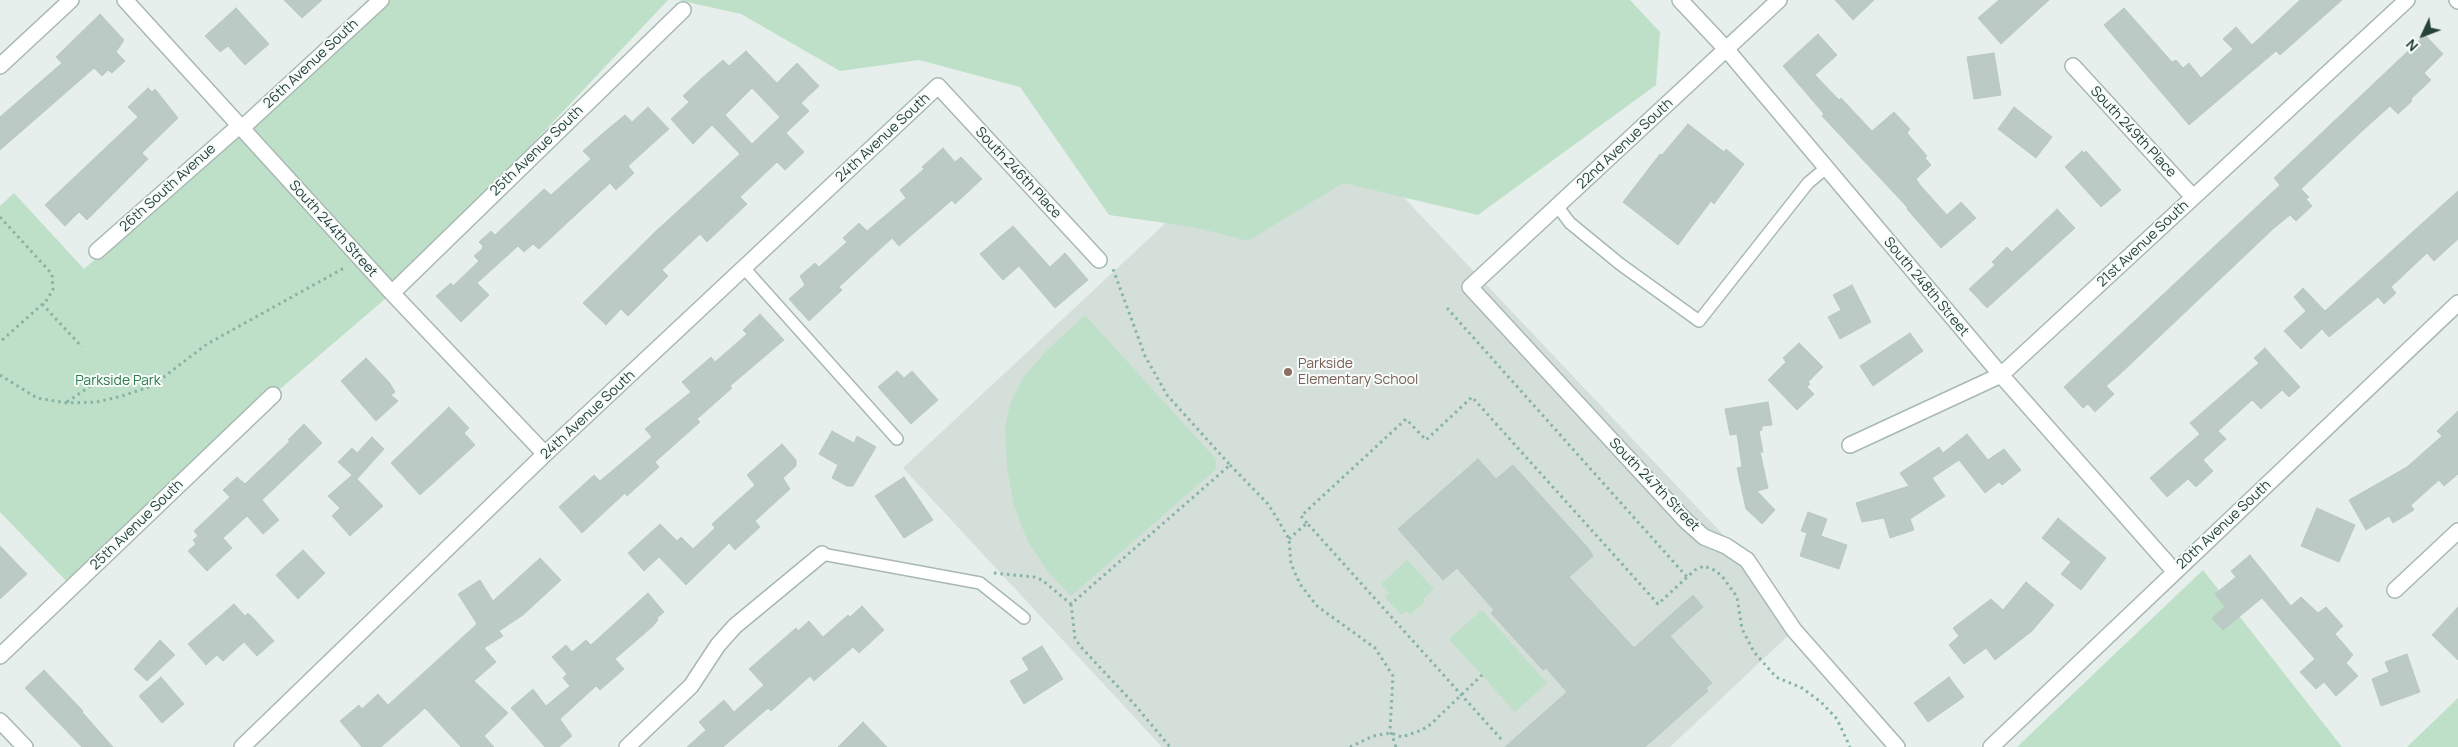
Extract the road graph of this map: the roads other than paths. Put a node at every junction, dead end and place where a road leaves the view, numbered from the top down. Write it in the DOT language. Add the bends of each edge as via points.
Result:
graph roads {
  1 [pos="71,0"];
  2 [pos="125,0"];
  3 [pos="381,0"];
  4 [pos="1680,0"];
  5 [pos="1780,0"];
  6 [pos="2407,0"];
  7 [pos="683,10"];
  8 [pos="1726,50"];
  9 [pos="0,66"];
  10 [pos="2073,66"];
  11 [pos="938,86"];
  12 [pos="240,127"];
  13 [pos="1826,168"];
  14 [pos="2193,197"];
  15 [pos="1557,206"];
  16 [pos="97,251"];
  17 [pos="1105,263"];
  18 [pos="744,268"];
  19 [pos="1470,287"];
  20 [pos="392,292"];
  21 [pos="2458,303"];
  22 [pos="2001,375"];
  23 [pos="273,395"];
  24 [pos="897,439"];
  25 [pos="1850,445"];
  26 [pos="545,454"];
  27 [pos="2458,531"];
  28 [pos="822,554"];
  29 [pos="2174,572"];
  30 [pos="2395,590"];
  31 [pos="1024,618"];
  32 [pos="0,656"];
  33 [pos="0,720"];
  34 [pos="245,746"];
  35 [pos="24,747"];
  36 [pos="626,747"];
  37 [pos="1896,747"];
  38 [pos="1991,747"];
  1 -- 9 [label="street"];
  2 -- 12 [label="street, South 244th Street"];
  3 -- 12 [label="street, 26th Avenue South"];
  4 -- 8 [label="street, South 248th Street"];
  5 -- 8 [label="street, 22nd Avenue South"];
  6 -- 14 [label="street, 21st Avenue South"];
  7 -- 20 [label="street, 25th Avenue South"];
  8 -- 13 [label="street, South 248th Street"];
  8 -- 15 [label="street, 22nd Avenue South"];
  10 -- 14 [label="street, South 249th Place"];
  11 -- 17 [label="street, South 246th Place"];
  11 -- 18 [label="street, 24th Avenue South"];
  12 -- 16 [label="street, 26th South Avenue"];
  12 -- 20 [label="street, South 244th Street"];
  13 -- 15 [label="lane" via="1808,183 1699,321 1620,264 1570,223"];
  13 -- 22 [label="street, South 248th Street"];
  14 -- 22 [label="street, 21st Avenue South"];
  15 -- 19 [label="street, 22nd Avenue South"];
  18 -- 24 [label="lane"];
  18 -- 26 [label="street, 24th Avenue South"];
  19 -- 37 [label="street, South 247th Street" via="1686,521 1704,537 1747,560 1794,630"];
  20 -- 26 [label="street, South 244th Street"];
  21 -- 29 [label="street, 20th Avenue South"];
  22 -- 25 [label="street, 21st Avenue South"];
  22 -- 29 [label="street, South 248th Street"];
  23 -- 32 [label="street, 25th Avenue South"];
  26 -- 34 [label="street, 24th Avenue South"];
  27 -- 30 [label="street"];
  28 -- 31 [label="lane" via="980,582"];
  28 -- 36 [label="street" via="735,626 690,686"];
  29 -- 38 [label="street, 20th Avenue South"];
  33 -- 35 [label="street"];
}
